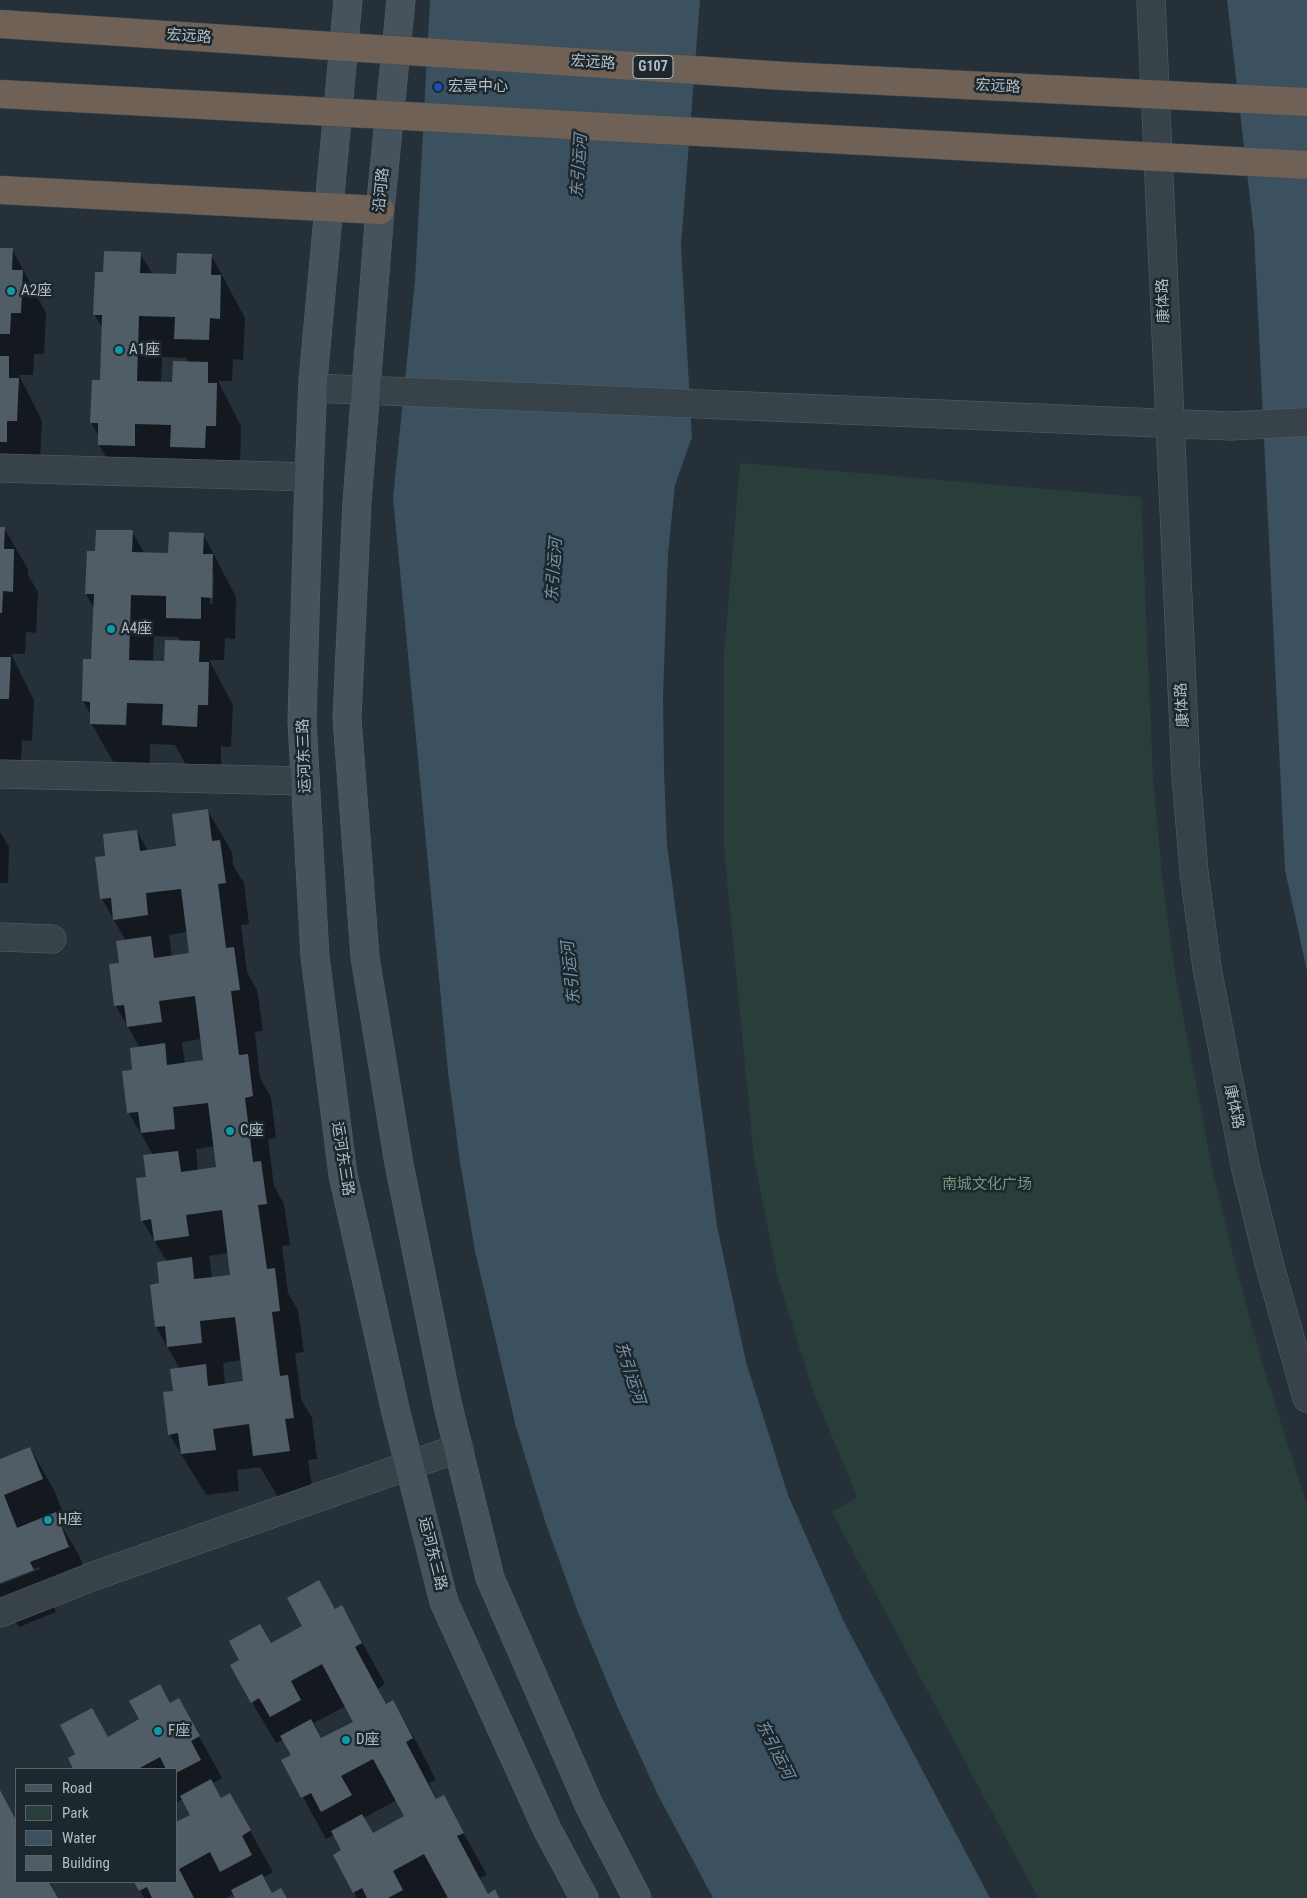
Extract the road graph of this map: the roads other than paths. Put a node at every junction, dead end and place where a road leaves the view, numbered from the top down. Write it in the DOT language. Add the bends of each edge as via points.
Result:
graph roads {
  1 [pos="348,0"];
  2 [pos="401,0"];
  3 [pos="1151,0"];
  4 [pos="0,24"];
  5 [pos="0,94"];
  6 [pos="1307,102"];
  7 [pos="1307,165"];
  8 [pos="0,190"];
  9 [pos="328,207"];
  10 [pos="380,210"];
  11 [pos="313,384"];
  12 [pos="366,385"];
  13 [pos="1307,422"];
  14 [pos="1170,423"];
  15 [pos="0,468"];
  16 [pos="309,477"];
  17 [pos="0,774"];
  18 [pos="306,781"];
  19 [pos="0,937"];
  20 [pos="52,939"];
  21 [pos="1307,1398"];
  22 [pos="459,1448"];
  23 [pos="410,1465"];
  24 [pos="0,1613"];
  25 [pos="584,1898"];
  26 [pos="637,1898"];
  1 -- 9 [label="street"];
  2 -- 10 [label="street, 沿河路"];
  3 -- 14 [label="street, 康体路"];
  4 -- 6 [label="highway, 宏远路 / G107, bridge" via="794,76"];
  5 -- 7 [label="highway, bridge"];
  8 -- 9 [label="highway"];
  9 -- 10 [label="highway"];
  9 -- 11 [label="street"];
  10 -- 12 [label="street, 沿河路"];
  11 -- 12 [label="street"];
  11 -- 16 [label="street, 运河东三路"];
  12 -- 14 [label="street" via="398,393"];
  12 -- 22 [label="street" via="347,718 365,957 399,1164"];
  13 -- 14 [label="street" via="1231,426"];
  14 -- 21 [label="street, 康体路" via="1186,775 1194,872 1207,968 1245,1165"];
  15 -- 16 [label="street"];
  16 -- 18 [label="street, 运河东三路" via="302,721"];
  17 -- 18 [label="street"];
  18 -- 23 [label="street, 运河东三路" via="315,957 343,1175"];
  19 -- 20 [label="street"];
  22 -- 23 [label="street"];
  22 -- 26 [label="street" via="490,1578 588,1805"];
  23 -- 24 [label="street" via="94,1576"];
  23 -- 25 [label="street, 运河东三路" via="444,1602 547,1828"];
}
